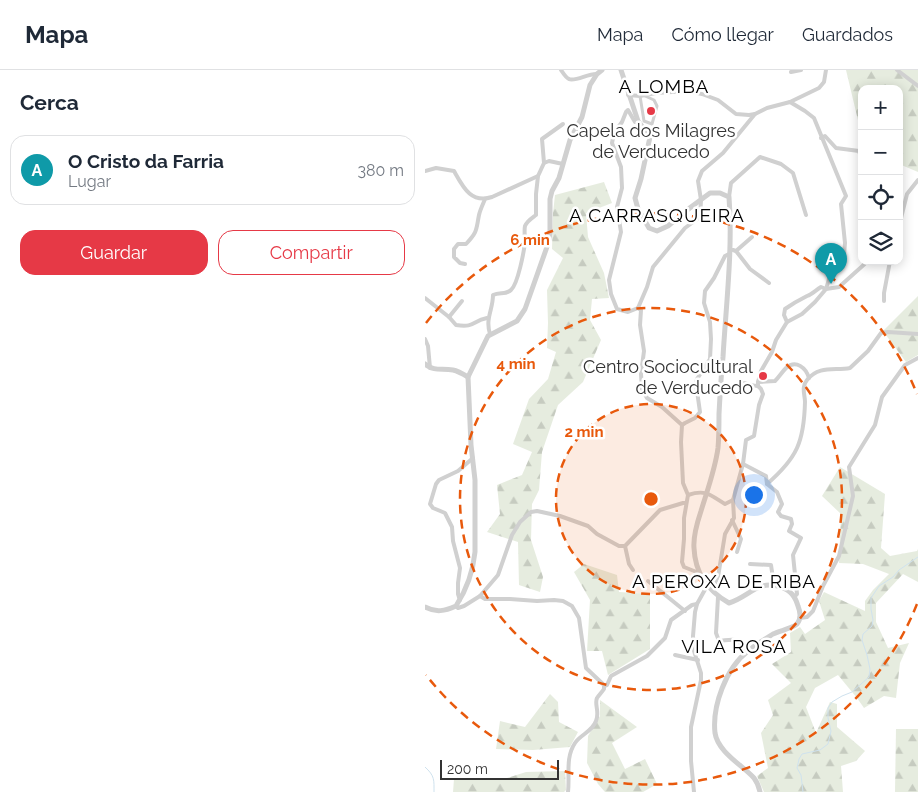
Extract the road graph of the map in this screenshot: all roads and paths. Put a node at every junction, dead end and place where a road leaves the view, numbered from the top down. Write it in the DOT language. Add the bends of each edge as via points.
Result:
graph roads {
  1 [pos="561,70"];
  2 [pos="621,70"];
  3 [pos="800,70"];
  4 [pos="827,70"];
  5 [pos="897,70"];
  6 [pos="599,72"];
  7 [pos="791,72"];
  8 [pos="918,86"];
  9 [pos="628,95"];
  10 [pos="642,96"];
  11 [pos="790,102"];
  12 [pos="755,114"];
  13 [pos="638,121"];
  14 [pos="563,124"];
  15 [pos="821,138"];
  16 [pos="858,151"];
  17 [pos="544,163"];
  18 [pos="563,164"];
  19 [pos="425,171"];
  20 [pos="538,176"];
  21 [pos="918,180"];
  22 [pos="729,197"];
  23 [pos="485,200"];
  24 [pos="701,200"];
  25 [pos="806,215"];
  26 [pos="900,220"];
  27 [pos="752,237"];
  28 [pos="736,251"];
  29 [pos="729,252"];
  30 [pos="465,264"];
  31 [pos="864,265"];
  32 [pos="889,265"];
  33 [pos="769,283"];
  34 [pos="826,289"];
  35 [pos="425,298"];
  36 [pos="463,301"];
  37 [pos="884,301"];
  38 [pos="638,308"];
  39 [pos="449,316"];
  40 [pos="487,318"];
  41 [pos="787,322"];
  42 [pos="490,334"];
  43 [pos="918,334"];
  44 [pos="425,339"];
  45 [pos="918,358"];
  46 [pos="427,366"];
  47 [pos="468,377"];
  48 [pos="809,378"];
  49 [pos="758,384"];
  50 [pos="720,395"];
  51 [pos="682,426"];
  52 [pos="473,458"];
  53 [pos="743,464"];
  54 [pos="767,484"];
  55 [pos="707,493"];
  56 [pos="688,495"];
  57 [pos="733,500"];
  58 [pos="686,503"];
  59 [pos="732,520"];
  60 [pos="625,546"];
  61 [pos="737,552"];
  62 [pos="750,564"];
  63 [pos="633,570"];
  64 [pos="699,573"];
  65 [pos="648,581"];
  66 [pos="774,585"];
  67 [pos="709,588"];
  68 [pos="480,596"];
  69 [pos="795,596"];
  70 [pos="718,597"];
  71 [pos="461,600"];
  72 [pos="697,604"];
  73 [pos="457,606"];
  74 [pos="425,607"];
  75 [pos="685,611"];
  76 [pos="800,618"];
  77 [pos="747,651"];
  78 [pos="675,655"];
  79 [pos="698,660"];
  80 [pos="604,686"];
  81 [pos="568,792"];
  82 [pos="694,792"];
  83 [pos="761,792"];
  1 -- 6 [label="street" via="567,79 572,80"];
  2 -- 9 [label="street"];
  3 -- 7 [label="street"];
  4 -- 11 [label="street" via="819,88"];
  5 -- 8 [label="street"];
  6 -- 18 [label="street" via="590,85 582,117 570,140"];
  9 -- 10 [label="street"];
  9 -- 13 [label="street"];
  10 -- 10 [label="street" via="644,121 652,124 657,106 654,100"];
  10 -- 12 [label="street" via="688,91 719,100 736,114"];
  11 -- 12 [label="street"];
  11 -- 15 [label="street" via="814,118"];
  12 -- 24 [label="street" via="723,153 702,171 698,181"];
  13 -- 24 [label="street" via="650,137 635,198 649,228 657,231 668,226"];
  13 -- 38 [label="street" via="635,122 628,110 614,133 612,144 621,167 622,188 617,207 621,232 609,280 617,310 628,312"];
  14 -- 17 [label="street" via="542,139"];
  15 -- 16 [label="street" via="825,136 835,148"];
  15 -- 34 [label="street" via="846,196 841,204 844,255"];
  17 -- 18 [label="street"];
  17 -- 20 [label="street"];
  18 -- 42 [label="street" via="550,199 548,244 525,309 517,321"];
  19 -- 23 [label="street" via="437,168 454,171 470,195"];
  20 -- 23 [label="street"];
  20 -- 40 [label="street" via="536,215 525,226 525,244 518,275 510,292 493,295"];
  21 -- 26 [label="street" via="907,194"];
  22 -- 24 [label="street" via="720,192 710,193"];
  22 -- 25 [label="street" via="731,183 760,157 781,164 793,174"];
  22 -- 29 [label="street"];
  23 -- 30 [label="street" via="473,236 454,250 454,257"];
  24 -- 38 [label="street" via="701,216 685,228 653,267"];
  27 -- 28 [label="street"];
  28 -- 29 [label="street"];
  28 -- 33 [label="street" via="750,269"];
  29 -- 50 [label="street"];
  29 -- 51 [label="street" via="705,291 711,339 710,359 696,384 700,412"];
  31 -- 34 [label="street" via="839,287"];
  32 -- 37 [label="street"];
  34 -- 41 [label="street" via="802,314"];
  34 -- 41 [label="street" via="813,291 785,309"];
  35 -- 39 [label="street"];
  36 -- 39 [label="street"];
  38 -- 51 [label="street" via="641,310 644,351 642,389 647,398"];
  39 -- 40 [label="street" via="457,325 465,326"];
  40 -- 42 [label="street"];
  41 -- 49 [label="street" via="761,371"];
  42 -- 47 [label="street"];
  43 -- 48 [label="street" via="881,333 851,368 822,370"];
  44 -- 46 [label="street"];
  45 -- 76 [label="street" via="905,365 882,397 875,424 849,467 853,496 839,556 813,611"];
  46 -- 47 [label="street" via="436,370 454,370"];
  47 -- 52 [label="street"];
  48 -- 49 [label="street" via="803,367 797,364 785,369 775,381"];
  48 -- 54 [label="street" via="803,387 803,434 799,446 786,467"];
  49 -- 50 [label="street" via="735,384"];
  49 -- 53 [label="street" via="763,394 754,436 746,440"];
  50 -- 55 [label="street" via="718,449"];
  51 -- 56 [label="street" via="683,483"];
  52 -- 71 [label="street" via="475,552 472,573"];
  52 -- 71 [label="street" via="439,480 430,504 445,513 452,527 460,568 458,594"];
  53 -- 54 [label="street" via="766,476"];
  53 -- 57 [label="street"];
  54 -- 69 [label="street" via="777,492 782,504 778,512 791,519 789,531 801,538 793,555"];
  55 -- 56 [label="street"];
  55 -- 57 [label="street" via="725,504"];
  55 -- 64 [label="street" via="696,527 694,547"];
  56 -- 58 [label="street"];
  57 -- 59 [label="street"];
  58 -- 60 [label="street" via="660,510"];
  58 -- 64 [label="street" via="682,562"];
  59 -- 61 [label="street" via="741,539"];
  59 -- 67 [label="street" via="725,534 718,577"];
  60 -- 63 [label="street"];
  60 -- 68 [label="street" via="619,546 588,526 560,516 531,512 512,535 498,575"];
  62 -- 66 [label="street" via="771,565"];
  64 -- 67 [label="street"];
  65 -- 75 [label="street"];
  66 -- 69 [label="street"];
  66 -- 70 [label="street" via="757,588 729,603"];
  67 -- 70 [label="street"];
  67 -- 72 [label="street"];
  68 -- 73 [label="street" via="464,606"];
  68 -- 80 [label="street" via="485,599 554,600 572,606 579,618 586,668"];
  69 -- 76 [label="street"];
  70 -- 77 [label="street" via="716,633 719,641 735,639"];
  71 -- 73 [label="street"];
  72 -- 75 [label="street"];
  72 -- 79 [label="street" via="693,636"];
  73 -- 74 [label="street" via="436,612"];
  75 -- 80 [label="street" via="671,620 665,638 647,656 611,676"];
  76 -- 77 [label="street" via="797,625 774,634"];
  77 -- 83 [label="street" via="733,667 723,687 715,712 715,735 723,750 755,780"];
  78 -- 79 [label="street"];
  79 -- 82 [label="street" via="701,680 691,727"];
  80 -- 81 [label="street" via="597,698 596,722 576,742 570,754"];
}
